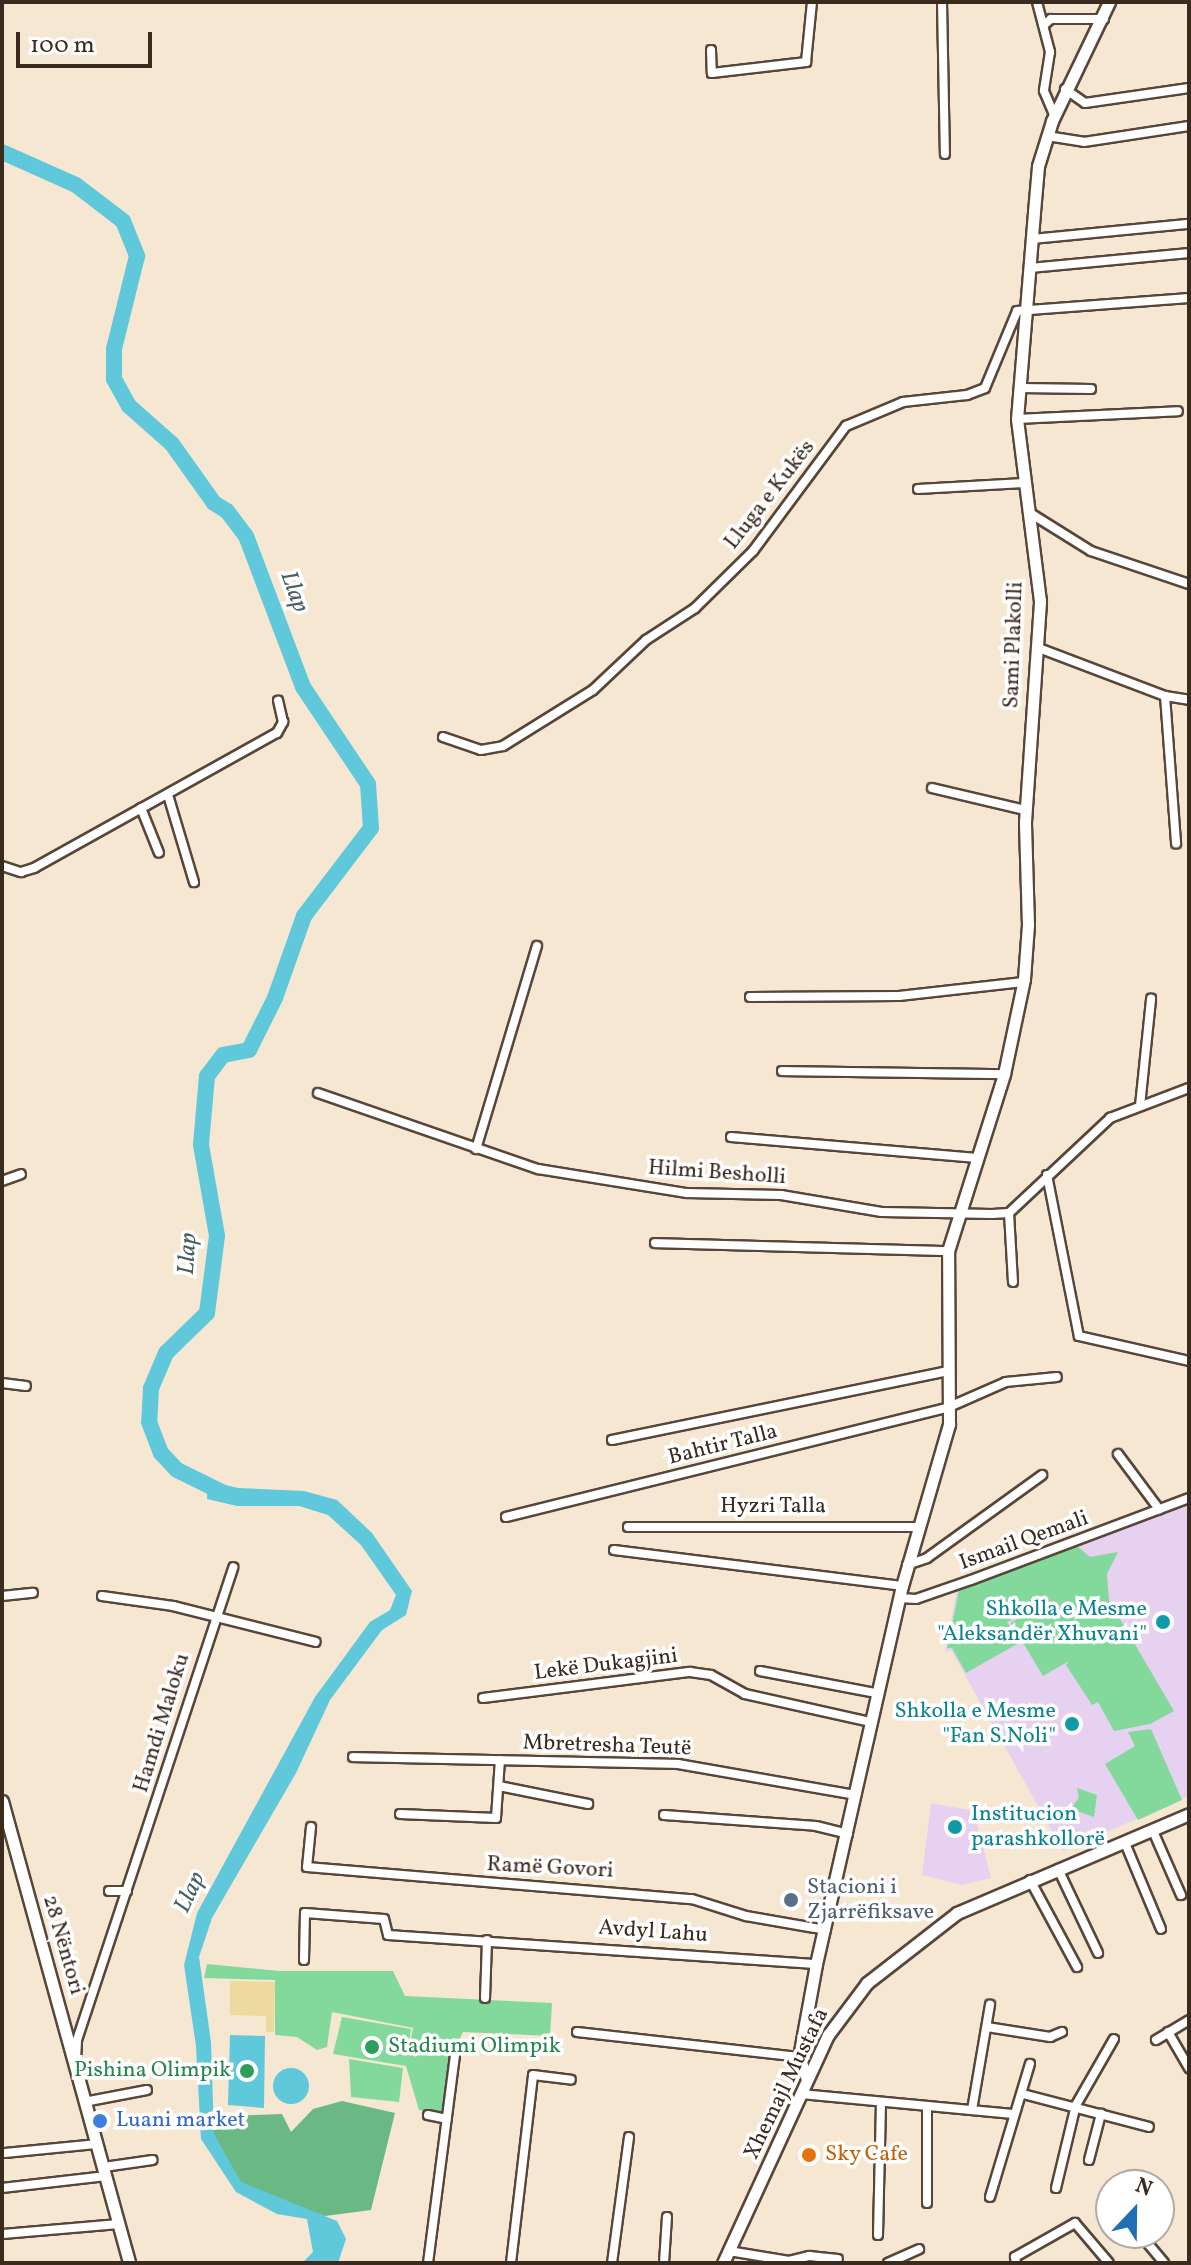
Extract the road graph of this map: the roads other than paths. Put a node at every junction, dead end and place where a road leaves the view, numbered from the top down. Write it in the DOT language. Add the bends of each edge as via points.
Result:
graph roads {
  1 [pos="812,2"];
  2 [pos="942,2"];
  3 [pos="1037,2"];
  4 [pos="1109,2"];
  5 [pos="1104,19"];
  6 [pos="1044,25"];
  7 [pos="711,50"];
  8 [pos="1189,88"];
  9 [pos="1065,89"];
  10 [pos="1054,115"];
  11 [pos="1189,126"];
  12 [pos="1047,136"];
  13 [pos="945,154"];
  14 [pos="1189,224"];
  15 [pos="1032,239"];
  16 [pos="1189,253"];
  17 [pos="1030,268"];
  18 [pos="1189,298"];
  19 [pos="1027,311"];
  20 [pos="1021,388"];
  21 [pos="1091,389"];
  22 [pos="1178,411"];
  23 [pos="1017,419"];
  24 [pos="1024,483"];
  25 [pos="918,489"];
  26 [pos="1030,513"];
  27 [pos="1189,584"];
  28 [pos="1036,647"];
  29 [pos="1165,696"];
  30 [pos="1189,700"];
  31 [pos="278,701"];
  32 [pos="443,737"];
  33 [pos="932,788"];
  34 [pos="168,795"];
  35 [pos="141,808"];
  36 [pos="1025,810"];
  37 [pos="1176,844"];
  38 [pos="159,853"];
  39 [pos="2,866"];
  40 [pos="194,882"];
  41 [pos="537,946"];
  42 [pos="1023,982"];
  43 [pos="750,997"];
  44 [pos="1151,999"];
  45 [pos="782,1071"];
  46 [pos="1004,1074"];
  47 [pos="1189,1088"];
  48 [pos="318,1093"];
  49 [pos="1140,1106"];
  50 [pos="731,1137"];
  51 [pos="476,1149"];
  52 [pos="977,1158"];
  53 [pos="21,1174"];
  54 [pos="1047,1175"];
  55 [pos="2,1181"];
  56 [pos="959,1213"];
  57 [pos="1009,1213"];
  58 [pos="655,1243"];
  59 [pos="948,1251"];
  60 [pos="1013,1282"];
  61 [pos="1189,1361"];
  62 [pos="947,1371"];
  63 [pos="1057,1377"];
  64 [pos="2,1383"];
  65 [pos="26,1386"];
  66 [pos="949,1407"];
  67 [pos="612,1440"];
  68 [pos="1118,1454"];
  69 [pos="1042,1475"];
  70 [pos="1189,1498"];
  71 [pos="1159,1509"];
  72 [pos="506,1517"];
  73 [pos="628,1527"];
  74 [pos="918,1527"];
  75 [pos="614,1550"];
  76 [pos="907,1565"];
  77 [pos="233,1567"];
  78 [pos="900,1592"];
  79 [pos="33,1593"];
  80 [pos="2,1596"];
  81 [pos="102,1596"];
  82 [pos="215,1616"];
  83 [pos="316,1642"];
  84 [pos="760,1671"];
  85 [pos="875,1693"];
  86 [pos="483,1698"];
  87 [pos="870,1722"];
  88 [pos="353,1757"];
  89 [pos="500,1760"];
  90 [pos="499,1786"];
  91 [pos="856,1795"];
  92 [pos="2,1801"];
  93 [pos="588,1804"];
  94 [pos="400,1814"];
  95 [pos="1189,1814"];
  96 [pos="664,1815"];
  97 [pos="311,1827"];
  98 [pos="1153,1831"];
  99 [pos="848,1834"];
  100 [pos="1125,1843"];
  101 [pos="1058,1869"];
  102 [pos="1030,1880"];
  103 [pos="109,1891"];
  104 [pos="127,1891"];
  105 [pos="1181,1895"];
  106 [pos="1161,1929"];
  107 [pos="827,1930"];
  108 [pos="487,1940"];
  109 [pos="1098,1953"];
  110 [pos="304,1960"];
  111 [pos="816,1964"];
  112 [pos="1077,1967"];
  113 [pos="485,1998"];
  114 [pos="990,2005"];
  115 [pos="1189,2020"];
  116 [pos="987,2027"];
  117 [pos="577,2032"];
  118 [pos="1062,2032"];
  119 [pos="1168,2032"];
  120 [pos="1114,2039"];
  121 [pos="1156,2040"];
  122 [pos="455,2055"];
  123 [pos="799,2057"];
  124 [pos="1030,2064"];
  125 [pos="76,2065"];
  126 [pos="1189,2068"];
  127 [pos="807,2079"];
  128 [pos="571,2080"];
  129 [pos="147,2090"];
  130 [pos="801,2094"];
  131 [pos="1023,2094"];
  132 [pos="84,2102"];
  133 [pos="881,2103"];
  134 [pos="1076,2105"];
  135 [pos="927,2108"];
  136 [pos="972,2110"];
  137 [pos="1013,2114"];
  138 [pos="1101,2114"];
  139 [pos="428,2115"];
  140 [pos="447,2119"];
  141 [pos="1149,2127"];
  142 [pos="629,2137"];
  143 [pos="96,2144"];
  144 [pos="5,2153"];
  145 [pos="152,2160"];
  146 [pos="1089,2160"];
  147 [pos="105,2172"];
  148 [pos="2,2188"];
  149 [pos="1056,2188"];
  150 [pos="990,2197"];
  151 [pos="927,2203"];
  152 [pos="667,2217"];
  153 [pos="119,2224"];
  154 [pos="3,2234"];
  155 [pos="878,2235"];
  156 [pos="919,2249"];
  157 [pos="729,2251"];
  158 [pos="838,2259"];
  159 [pos="129,2263"];
  160 [pos="428,2263"];
  161 [pos="511,2263"];
  162 [pos="612,2263"];
  163 [pos="664,2263"];
  164 [pos="723,2263"];
  165 [pos="888,2263"];
  166 [pos="1016,2263"];
  167 [pos="1109,2263"];
  1 -- 7 [label="street" via="806,62 712,73"];
  2 -- 13 [label="street"];
  3 -- 6 [label="street"];
  4 -- 5 [label="street, Sami Plakolli"];
  5 -- 6 [label="street" via="1051,19"];
  5 -- 9 [label="street, Sami Plakolli"];
  6 -- 10 [label="street" via="1050,52 1044,91"];
  8 -- 9 [label="street" via="1085,103"];
  9 -- 10 [label="street, Sami Plakolli"];
  10 -- 12 [label="street, Sami Plakolli"];
  11 -- 12 [label="street" via="1084,142"];
  12 -- 15 [label="street, Sami Plakolli" via="1038,166"];
  14 -- 15 [label="street"];
  15 -- 17 [label="street, Sami Plakolli"];
  16 -- 17 [label="street"];
  17 -- 19 [label="street, Sami Plakolli"];
  18 -- 19 [label="street"];
  19 -- 20 [label="street, Sami Plakolli"];
  19 -- 32 [label="street, Lluga e Kukës" via="1017,311 985,388 903,402 846,426 753,551 695,608 646,640 593,690 503,746 481,750"];
  20 -- 21 [label="street"];
  20 -- 23 [label="street, Sami Plakolli"];
  22 -- 23 [label="street"];
  23 -- 24 [label="street, Sami Plakolli"];
  24 -- 25 [label="street"];
  24 -- 26 [label="street, Sami Plakolli"];
  26 -- 27 [label="street" via="1091,551"];
  26 -- 28 [label="street, Sami Plakolli" via="1040,601"];
  28 -- 29 [label="street"];
  28 -- 36 [label="street, Sami Plakolli"];
  29 -- 30 [label="street"];
  29 -- 37 [label="street"];
  31 -- 34 [label="street" via="283,718 277,733"];
  33 -- 36 [label="street"];
  34 -- 35 [label="street"];
  34 -- 40 [label="street"];
  35 -- 38 [label="street"];
  35 -- 39 [label="street" via="28,871"];
  36 -- 42 [label="street, Sami Plakolli" via="1028,925"];
  41 -- 51 [label="street"];
  42 -- 43 [label="street" via="899,996"];
  42 -- 46 [label="street, Sami Plakolli"];
  44 -- 49 [label="street"];
  45 -- 46 [label="street"];
  46 -- 52 [label="street, Sami Plakolli"];
  47 -- 49 [label="street"];
  48 -- 51 [label="street, Hilmi Besholli"];
  49 -- 54 [label="street" via="1110,1118"];
  50 -- 52 [label="street"];
  51 -- 56 [label="street, Hilmi Besholli" via="538,1169 687,1193 781,1195 882,1212"];
  52 -- 56 [label="street, Sami Plakolli"];
  53 -- 55 [label="street"];
  54 -- 57 [label="street"];
  54 -- 61 [label="street" via="1079,1336"];
  56 -- 57 [label="street, Hilmi Besholli"];
  56 -- 59 [label="street"];
  57 -- 60 [label="street"];
  58 -- 59 [label="street"];
  59 -- 62 [label="street"];
  62 -- 66 [label="street"];
  62 -- 67 [label="street"];
  63 -- 66 [label="street" via="1006,1382"];
  64 -- 65 [label="street"];
  66 -- 72 [label="street, Bahtir Talla"];
  66 -- 74 [label="street" via="949,1424"];
  68 -- 71 [label="street"];
  69 -- 76 [label="street" via="927,1558"];
  70 -- 71 [label="street, Ismail Qemali"];
  71 -- 78 [label="street, Ismail Qemali" via="929,1595"];
  73 -- 74 [label="street, Hyzri Talla"];
  74 -- 76 [label="street"];
  75 -- 78 [label="street, Ismail Qemali"];
  76 -- 78 [label="street"];
  77 -- 82 [label="street, Hamdi Maloku"];
  78 -- 85 [label="street"];
  79 -- 80 [label="street"];
  81 -- 82 [label="street"];
  82 -- 83 [label="street"];
  82 -- 104 [label="street, Hamdi Maloku"];
  84 -- 85 [label="street"];
  85 -- 87 [label="street"];
  86 -- 87 [label="street, Lekë Dukagjini" via="690,1672 711,1675 745,1694"];
  87 -- 91 [label="street"];
  88 -- 89 [label="street, Mbretresha Teutë"];
  89 -- 90 [label="street"];
  89 -- 91 [label="street, Mbretresha Teutë" via="678,1764"];
  90 -- 93 [label="street"];
  90 -- 94 [label="street" via="491,1820"];
  91 -- 99 [label="street"];
  92 -- 125 [label="street, 28 Nëntori"];
  95 -- 98 [label="street, Xhemajl Mustafa"];
  96 -- 99 [label="street" via="816,1826"];
  97 -- 107 [label="street, Ramë Govori" via="307,1867 692,1899 746,1916"];
  98 -- 100 [label="street, Xhemajl Mustafa"];
  98 -- 105 [label="street"];
  99 -- 107 [label="street"];
  100 -- 101 [label="street, Xhemajl Mustafa"];
  100 -- 106 [label="street"];
  101 -- 102 [label="street, Xhemajl Mustafa"];
  101 -- 109 [label="street"];
  102 -- 112 [label="street"];
  102 -- 127 [label="street, Xhemajl Mustafa" via="957,1913 878,1973 840,2016"];
  103 -- 104 [label="street"];
  104 -- 125 [label="street, Hamdi Maloku" via="77,2040"];
  107 -- 111 [label="street"];
  108 -- 110 [label="street, Avdyl Lahu" via="388,1935 384,1919 305,1913"];
  108 -- 111 [label="street, Avdyl Lahu"];
  108 -- 113 [label="street"];
  111 -- 123 [label="street"];
  114 -- 116 [label="street"];
  115 -- 119 [label="street"];
  116 -- 118 [label="street" via="1050,2037"];
  116 -- 136 [label="street"];
  117 -- 123 [label="street"];
  119 -- 121 [label="street"];
  119 -- 126 [label="street"];
  120 -- 134 [label="street"];
  122 -- 140 [label="street"];
  123 -- 127 [label="street"];
  124 -- 131 [label="street"];
  125 -- 132 [label="street, 28 Nëntori"];
  127 -- 130 [label="street, Xhemajl Mustafa"];
  128 -- 161 [label="street" via="533,2075"];
  129 -- 132 [label="street"];
  130 -- 133 [label="street"];
  130 -- 157 [label="street, Xhemajl Mustafa"];
  131 -- 134 [label="street"];
  131 -- 137 [label="street"];
  132 -- 143 [label="street, 28 Nëntori"];
  133 -- 135 [label="street"];
  133 -- 155 [label="street"];
  134 -- 138 [label="street"];
  134 -- 149 [label="street"];
  135 -- 136 [label="street"];
  135 -- 151 [label="street"];
  136 -- 137 [label="street"];
  137 -- 150 [label="street"];
  138 -- 141 [label="street"];
  138 -- 146 [label="street"];
  139 -- 140 [label="street"];
  140 -- 160 [label="street"];
  142 -- 162 [label="street"];
  143 -- 144 [label="street"];
  143 -- 147 [label="street, 28 Nëntori"];
  145 -- 147 [label="street"];
  147 -- 148 [label="street"];
  147 -- 153 [label="street, 28 Nëntori"];
  152 -- 163 [label="street"];
  153 -- 154 [label="street"];
  153 -- 159 [label="street, 28 Nëntori"];
  156 -- 165 [label="street"];
  157 -- 158 [label="street" via="789,2261 809,2256"];
  157 -- 164 [label="street, Xhemajl Mustafa"];
  166 -- 167 [label="street" via="1015,2257 1075,2223"];
}
